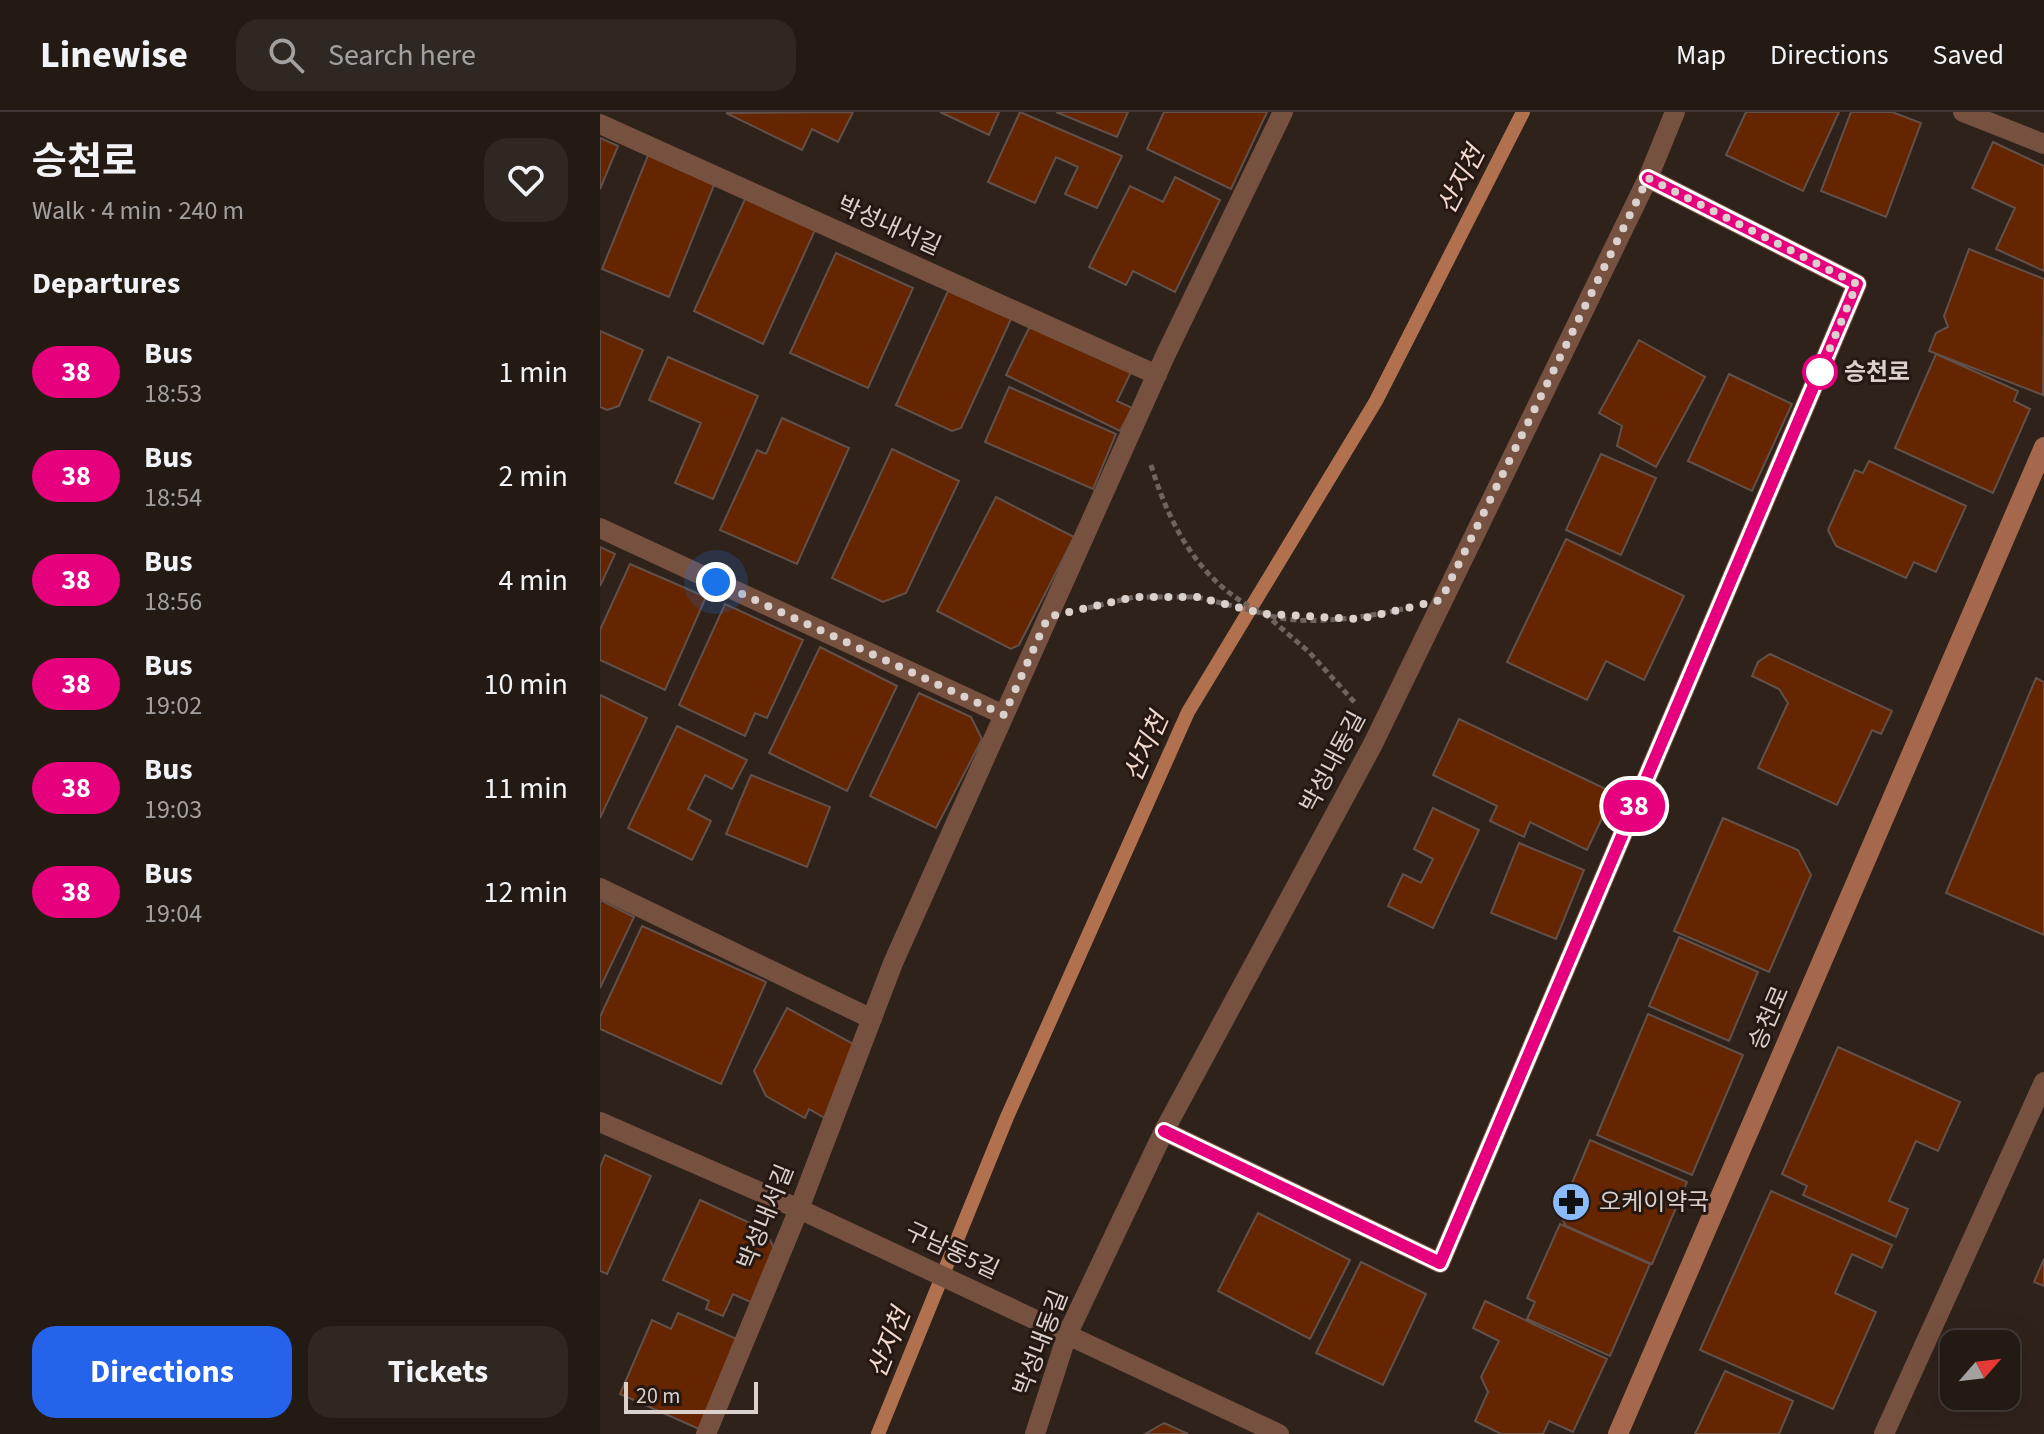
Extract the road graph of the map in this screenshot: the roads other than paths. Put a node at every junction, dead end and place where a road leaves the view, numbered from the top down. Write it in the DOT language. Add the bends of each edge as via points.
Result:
graph roads {
  1 [pos="1283,112"];
  2 [pos="1675,112"];
  3 [pos="1963,112"];
  4 [pos="600,124"];
  5 [pos="2044,144"];
  6 [pos="1648,178"];
  7 [pos="1157,375"];
  8 [pos="2044,447"];
  9 [pos="600,528"];
  10 [pos="1004,715"];
  11 [pos="600,888"];
  12 [pos="872,1019"];
  13 [pos="2044,1082"];
  14 [pos="600,1122"];
  15 [pos="1164,1131"];
  16 [pos="799,1209"];
  17 [pos="1067,1335"];
  18 [pos="706,1434"];
  19 [pos="1035,1434"];
  20 [pos="1279,1434"];
  21 [pos="1618,1434"];
  22 [pos="1884,1434"];
  1 -- 7 [label="street, 박성내서길"];
  2 -- 6 [label="street, 박성내동길"];
  3 -- 5 [label="street"];
  4 -- 7 [label="street, 박성내서길"];
  6 -- 15 [label="street, 박성내동길" via="1373,744"];
  6 -- 15 [label="street" via="1857,284 1440,1263"];
  7 -- 10 [label="street, 박성내서길"];
  8 -- 21 [label="main road, 승천로"];
  9 -- 10 [label="street"];
  10 -- 12 [label="street, 박성내서길"];
  11 -- 12 [label="street"];
  12 -- 16 [label="street, 박성내서길"];
  13 -- 22 [label="street"];
  14 -- 16 [label="street, 구남동5길"];
  15 -- 17 [label="street, 박성내동길"];
  16 -- 17 [label="street, 구남동5길"];
  16 -- 18 [label="street, 박성내서길"];
  17 -- 19 [label="street, 박성내동길"];
  17 -- 20 [label="street, 구남동5길"];
}
